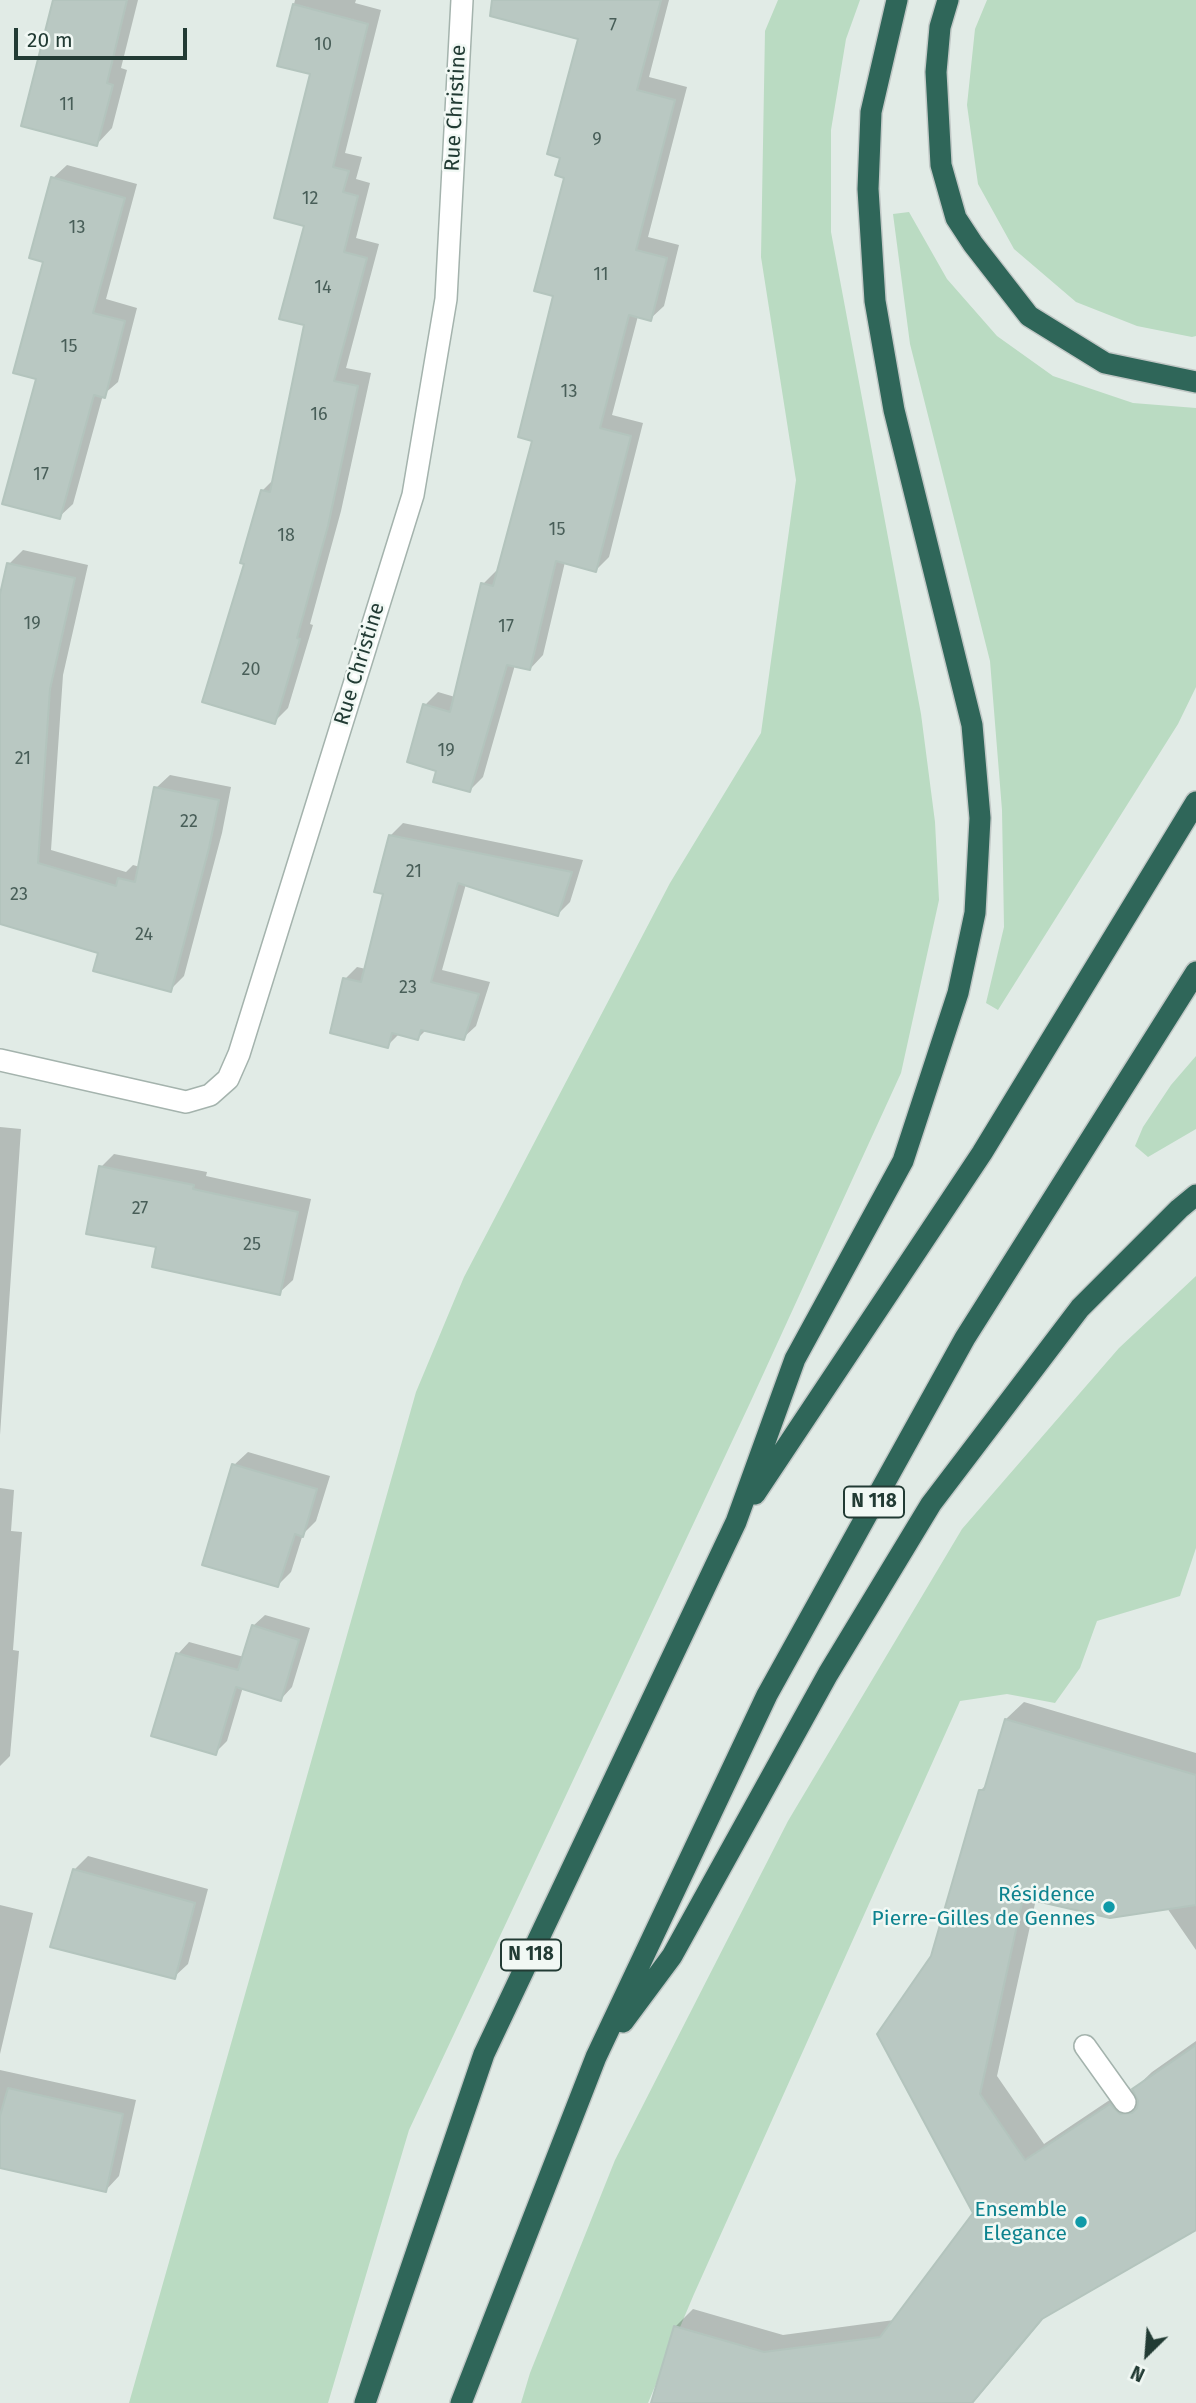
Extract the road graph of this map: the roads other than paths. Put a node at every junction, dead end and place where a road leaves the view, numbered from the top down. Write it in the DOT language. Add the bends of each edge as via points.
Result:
graph roads {
  1 [pos="462,0"];
  2 [pos="897,0"];
  3 [pos="948,0"];
  4 [pos="1196,382"];
  5 [pos="1196,802"];
  6 [pos="1196,972"];
  7 [pos="0,1060"];
  8 [pos="1196,1195"];
  9 [pos="736,1522"];
  10 [pos="1085,2046"];
  11 [pos="596,2057"];
  12 [pos="1125,2102"];
  13 [pos="365,2403"];
  14 [pos="461,2403"];
  1 -- 7 [label="street, Rue Christine" via="446,299 413,495 239,1054 228,1079 210,1095 186,1102"];
  2 -- 9 [label="highway" via="871,113 868,189 875,301 894,410 972,725 979,818 975,913 958,993 903,1161 795,1359"];
  3 -- 4 [label="highway" via="936,72 941,165 956,218 1029,316 1105,363"];
  5 -- 9 [label="highway, N 118" via="982,1153"];
  6 -- 11 [label="highway, N 118" via="965,1338 767,1695"];
  8 -- 11 [label="highway" via="1080,1308 931,1504 828,1674 673,1956"];
  9 -- 13 [label="highway, N 118" via="484,2054"];
  10 -- 12 [label="street"];
  11 -- 14 [label="highway, N 118"];
}
